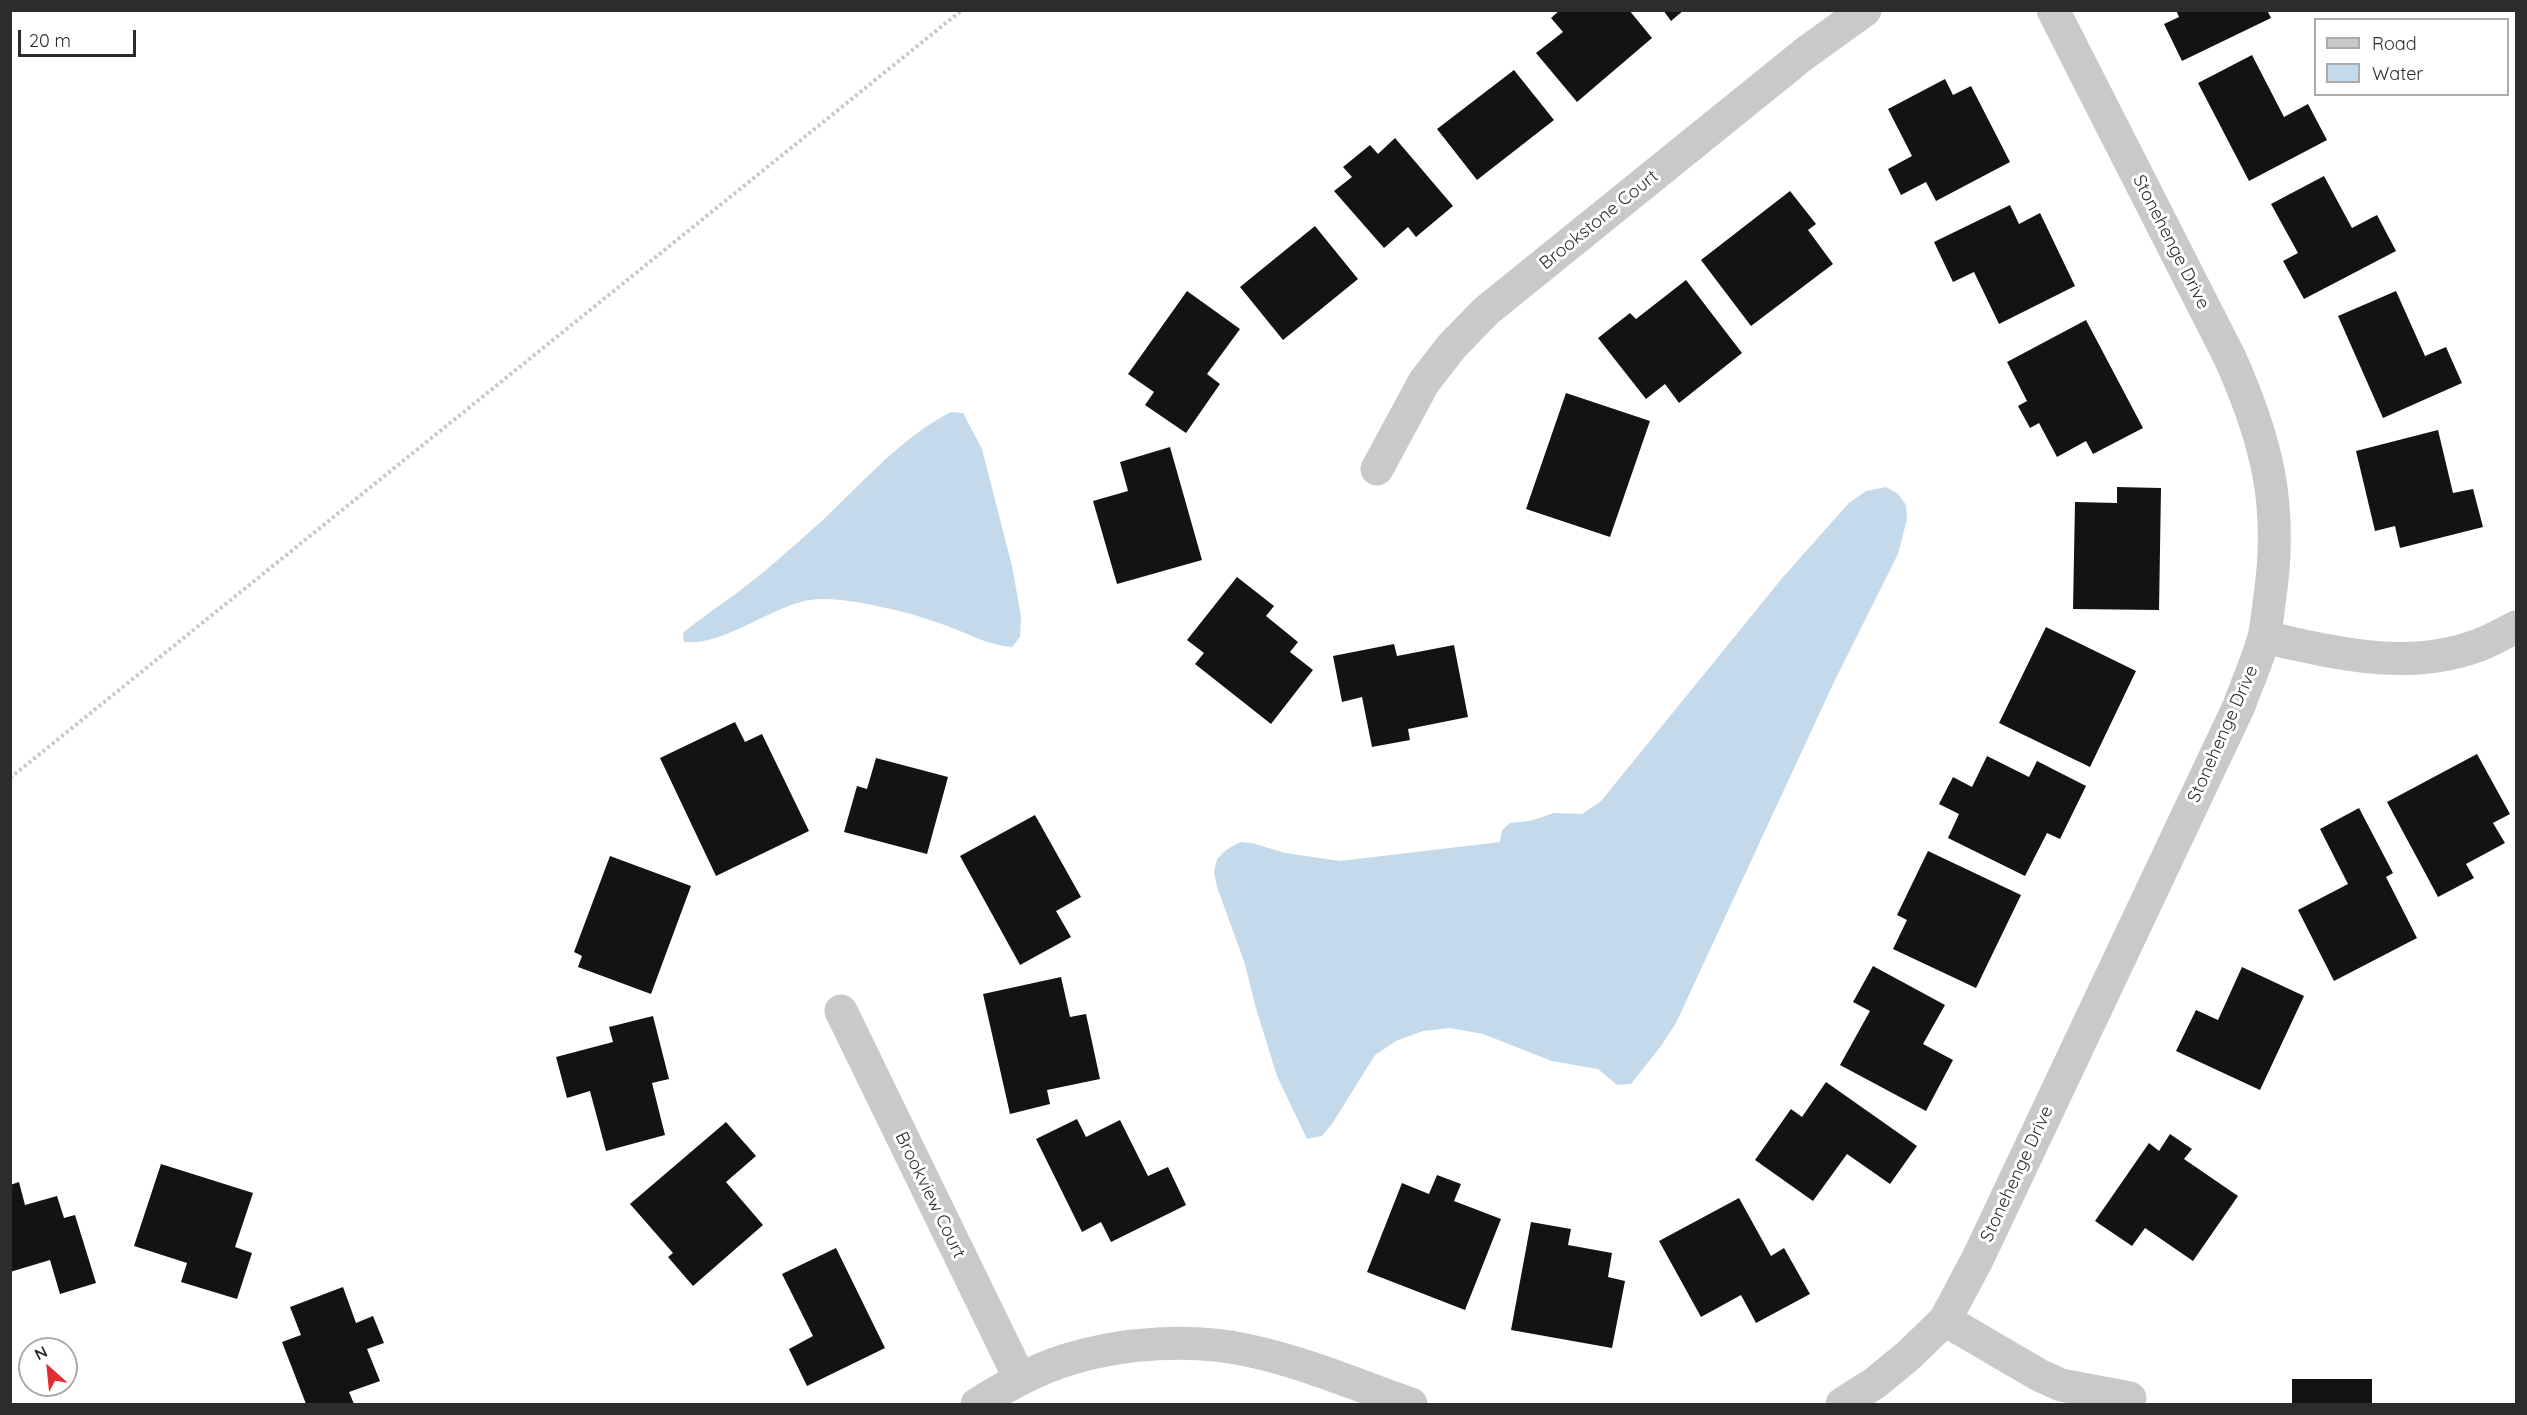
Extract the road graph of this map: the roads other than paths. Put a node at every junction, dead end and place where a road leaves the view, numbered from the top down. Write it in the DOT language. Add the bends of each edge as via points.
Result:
graph roads {
  1 [pos="1865,10"];
  2 [pos="2053,10"];
  3 [pos="1377,470"];
  4 [pos="2517,627"];
  5 [pos="2264,636"];
  6 [pos="841,1011"];
  7 [pos="1945,1320"];
  8 [pos="1020,1379"];
  9 [pos="2130,1398"];
  10 [pos="977,1404"];
  11 [pos="1411,1404"];
  12 [pos="1842,1404"];
  1 -- 3 [label="street, Brookstone Court" via="1804,54 1486,311 1424,382"];
  2 -- 5 [label="street, Stonehenge Drive" via="2225,347 2252,408 2269,466 2276,522"];
  4 -- 5 [label="street" via="2478,646 2432,656 2388,658 2344,655"];
  5 -- 7 [label="street, Stonehenge Drive" via="2234,716 1978,1258"];
  6 -- 8 [label="street, Brookview Court"];
  7 -- 9 [label="street" via="2061,1385"];
  7 -- 12 [label="street, Stonehenge Drive" via="1909,1356"];
  8 -- 10 [label="street"];
  8 -- 11 [label="street" via="1066,1360 1117,1349 1210,1345 1301,1365"];
}
